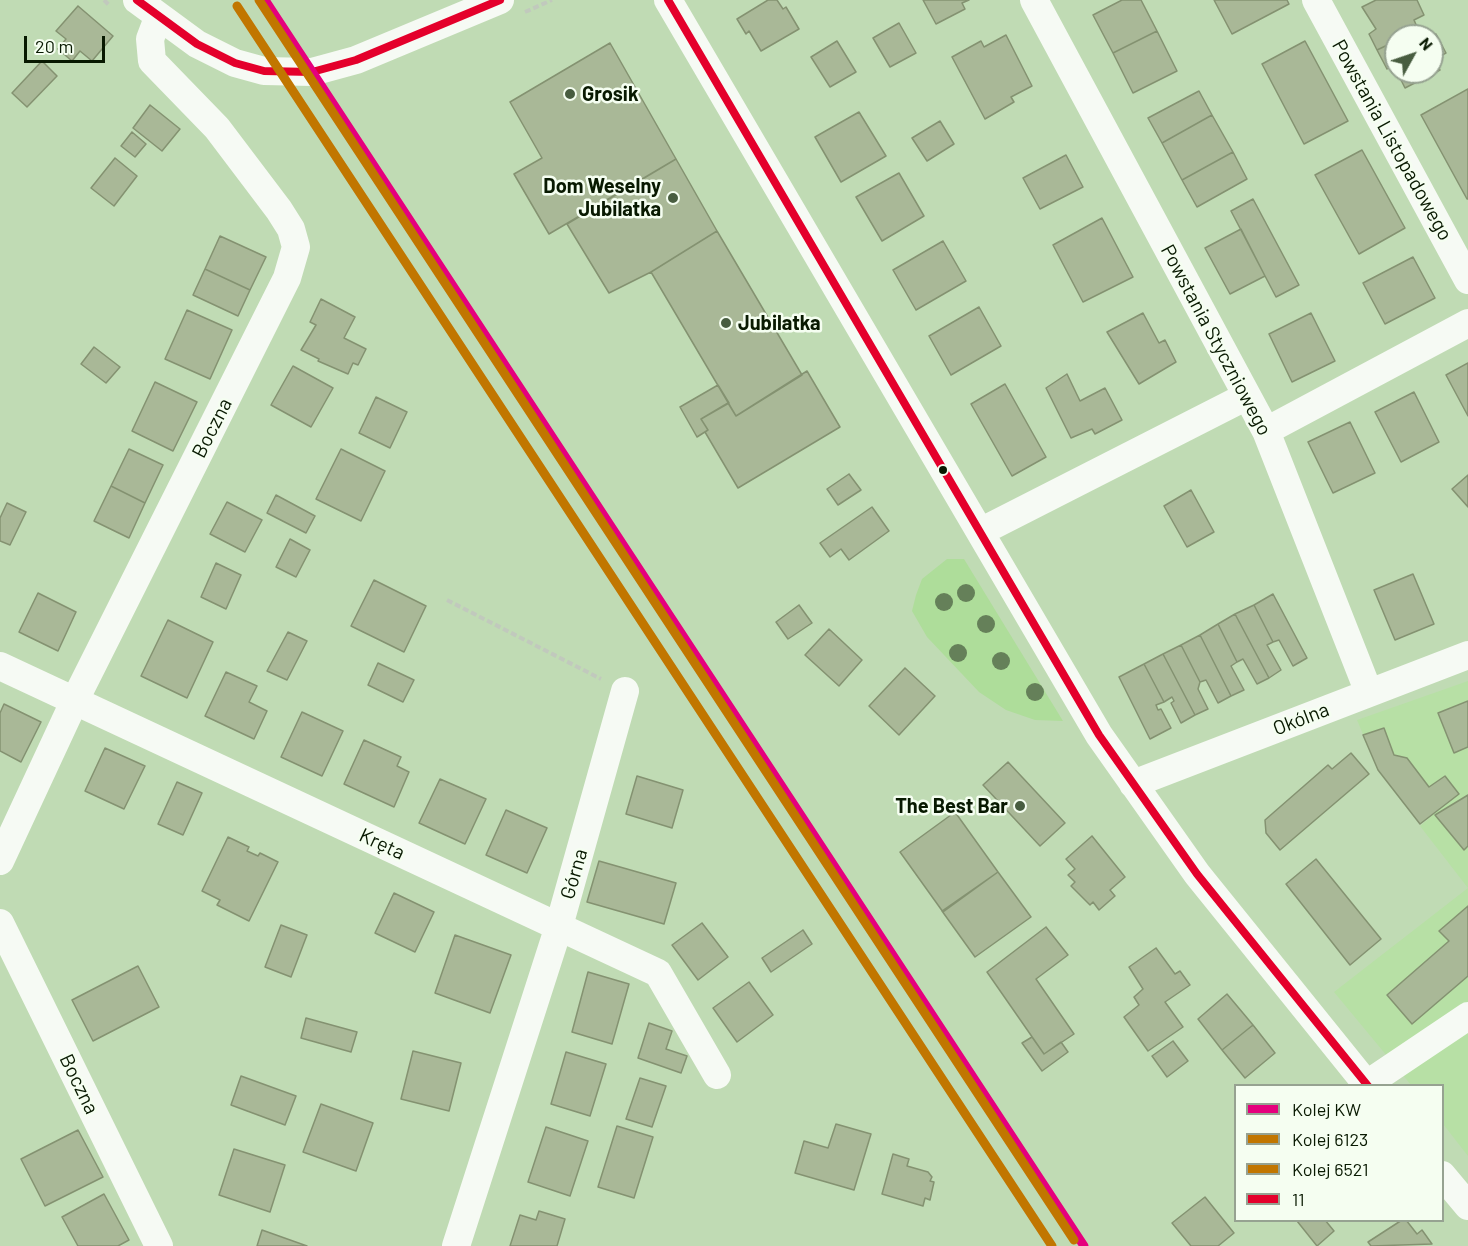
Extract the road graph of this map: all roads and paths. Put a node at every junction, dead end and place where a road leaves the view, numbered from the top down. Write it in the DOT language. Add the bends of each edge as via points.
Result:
graph roads {
  1 [pos="501,0"];
  2 [pos="668,0"];
  3 [pos="1034,0"];
  4 [pos="1316,0"];
  5 [pos="148,9"];
  6 [pos="1468,280"];
  7 [pos="1468,323"];
  8 [pos="1247,396"];
  9 [pos="1266,431"];
  10 [pos="980,532"];
  11 [pos="447,600"];
  12 [pos="1468,655"];
  13 [pos="0,666"];
  14 [pos="625,691"];
  15 [pos="1369,693"];
  16 [pos="74,702"];
  17 [pos="1133,784"];
  18 [pos="0,861"];
  19 [pos="0,923"];
  20 [pos="559,926"];
  21 [pos="1468,1016"];
  22 [pos="717,1075"];
  23 [pos="1367,1084"];
  24 [pos="1369,1084"];
  25 [pos="1444,1176"];
  26 [pos="1468,1206"];
  27 [pos="159,1246"];
  28 [pos="456,1246"];
  1 -- 5 [label="street" via="356,60 312,72 264,71 235,63 197,44"];
  2 -- 10 [label="street"];
  3 -- 8 [label="street, Powstania Styczniowego"];
  4 -- 6 [label="street, Powstania Listopadowego"];
  5 -- 16 [label="street, Boczna" via="152,61 217,128 279,210 296,246 287,278"];
  7 -- 9 [label="street"];
  8 -- 9 [label="street, Powstania Styczniowego"];
  8 -- 10 [label="street"];
  9 -- 15 [label="street, Powstania Styczniowego"];
  10 -- 17 [label="street" via="1099,735"];
  11 -- 14 [label="path"];
  12 -- 15 [label="street, Okólna"];
  13 -- 16 [label="street, Kręta"];
  14 -- 20 [label="street, Górna"];
  15 -- 17 [label="street, Okólna"];
  16 -- 18 [label="street, Boczna"];
  16 -- 20 [label="street, Kręta"];
  17 -- 23 [label="street" via="1197,873"];
  19 -- 27 [label="street, Boczna"];
  20 -- 22 [label="street, Kręta" via="658,973"];
  20 -- 28 [label="street, Górna"];
  21 -- 24 [label="street"];
  25 -- 26 [label="street"];
}
